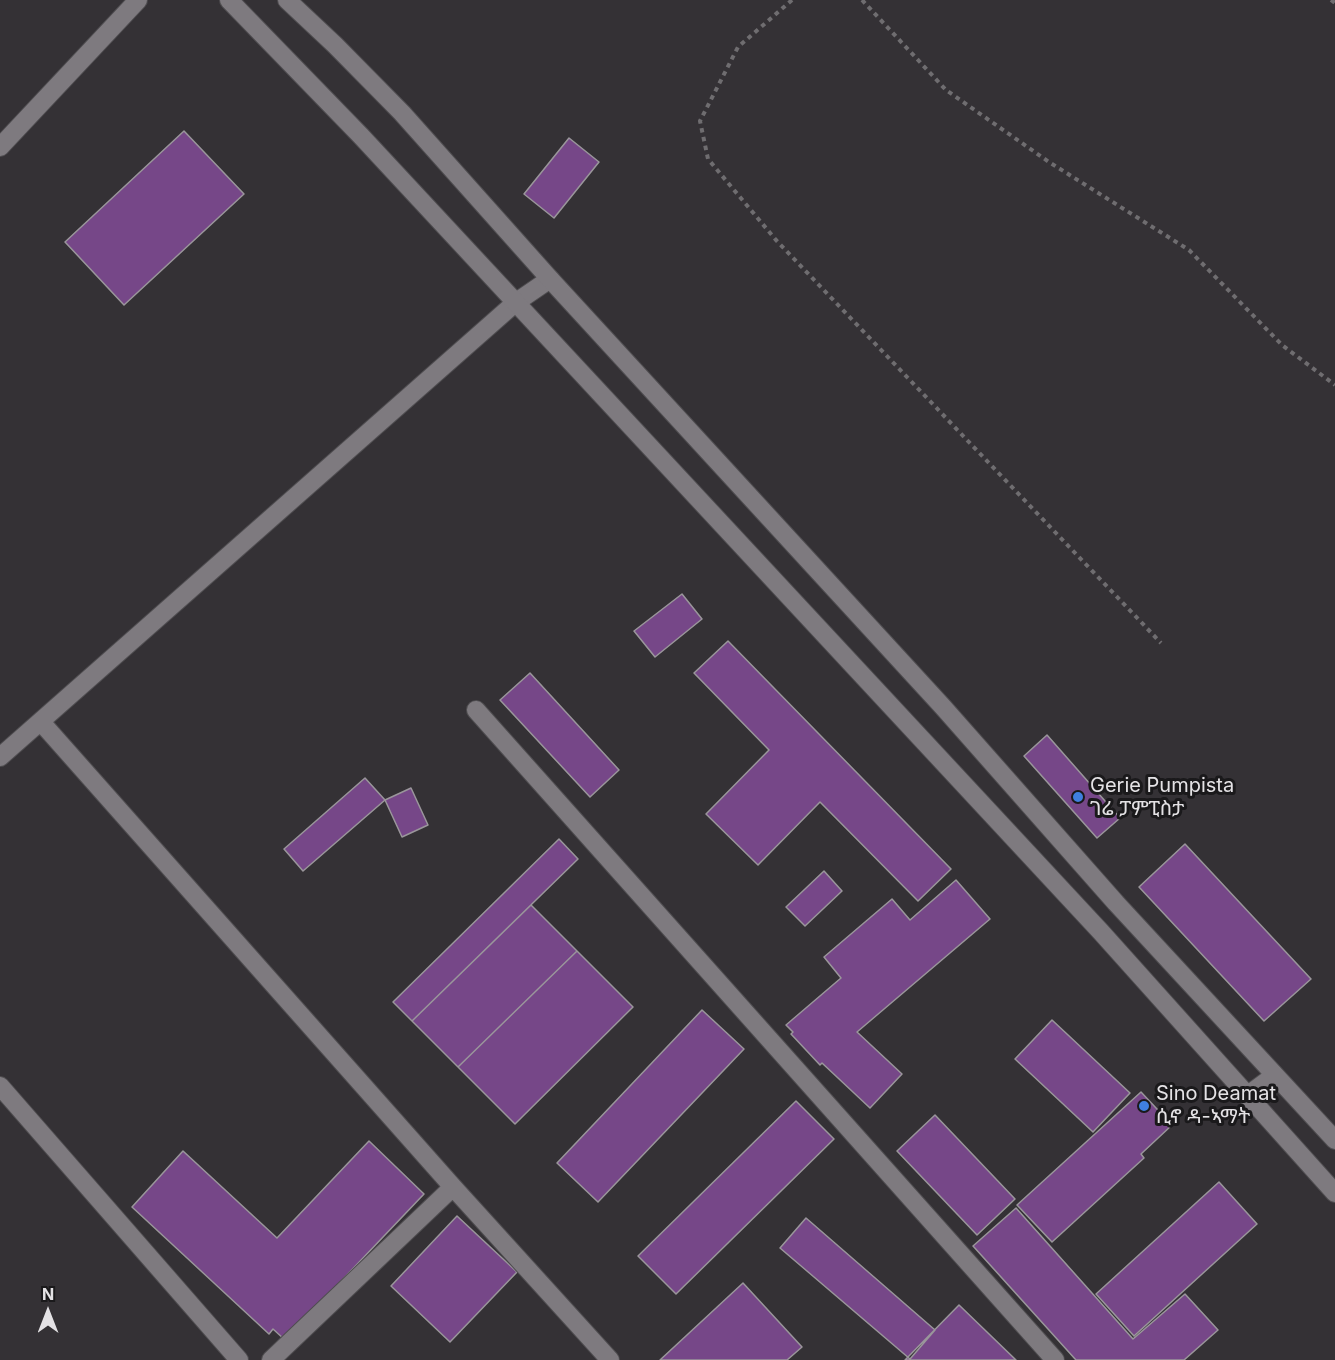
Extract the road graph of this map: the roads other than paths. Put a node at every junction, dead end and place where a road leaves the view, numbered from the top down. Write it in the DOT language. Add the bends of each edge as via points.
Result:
graph roads {
  1 [pos="138,0"];
  2 [pos="229,0"];
  3 [pos="287,0"];
  4 [pos="0,147"];
  5 [pos="550,279"];
  6 [pos="515,303"];
  7 [pos="476,710"];
  8 [pos="41,722"];
  9 [pos="0,757"];
  10 [pos="1275,1075"];
  11 [pos="0,1086"];
  12 [pos="1248,1095"];
  13 [pos="1335,1140"];
  14 [pos="453,1187"];
  15 [pos="1335,1193"];
  16 [pos="239,1360"];
  17 [pos="271,1360"];
  18 [pos="610,1360"];
  19 [pos="1055,1360"];
  1 -- 4 [label="street"];
  2 -- 6 [label="street"];
  3 -- 5 [label="street" via="402,113"];
  5 -- 6 [label="street"];
  5 -- 10 [label="street"];
  6 -- 8 [label="street"];
  6 -- 12 [label="street"];
  7 -- 19 [label="street"];
  8 -- 9 [label="street"];
  8 -- 14 [label="street"];
  10 -- 12 [label="street"];
  10 -- 13 [label="street"];
  11 -- 16 [label="street"];
  12 -- 15 [label="street"];
  14 -- 17 [label="street"];
  14 -- 18 [label="street"];
}
